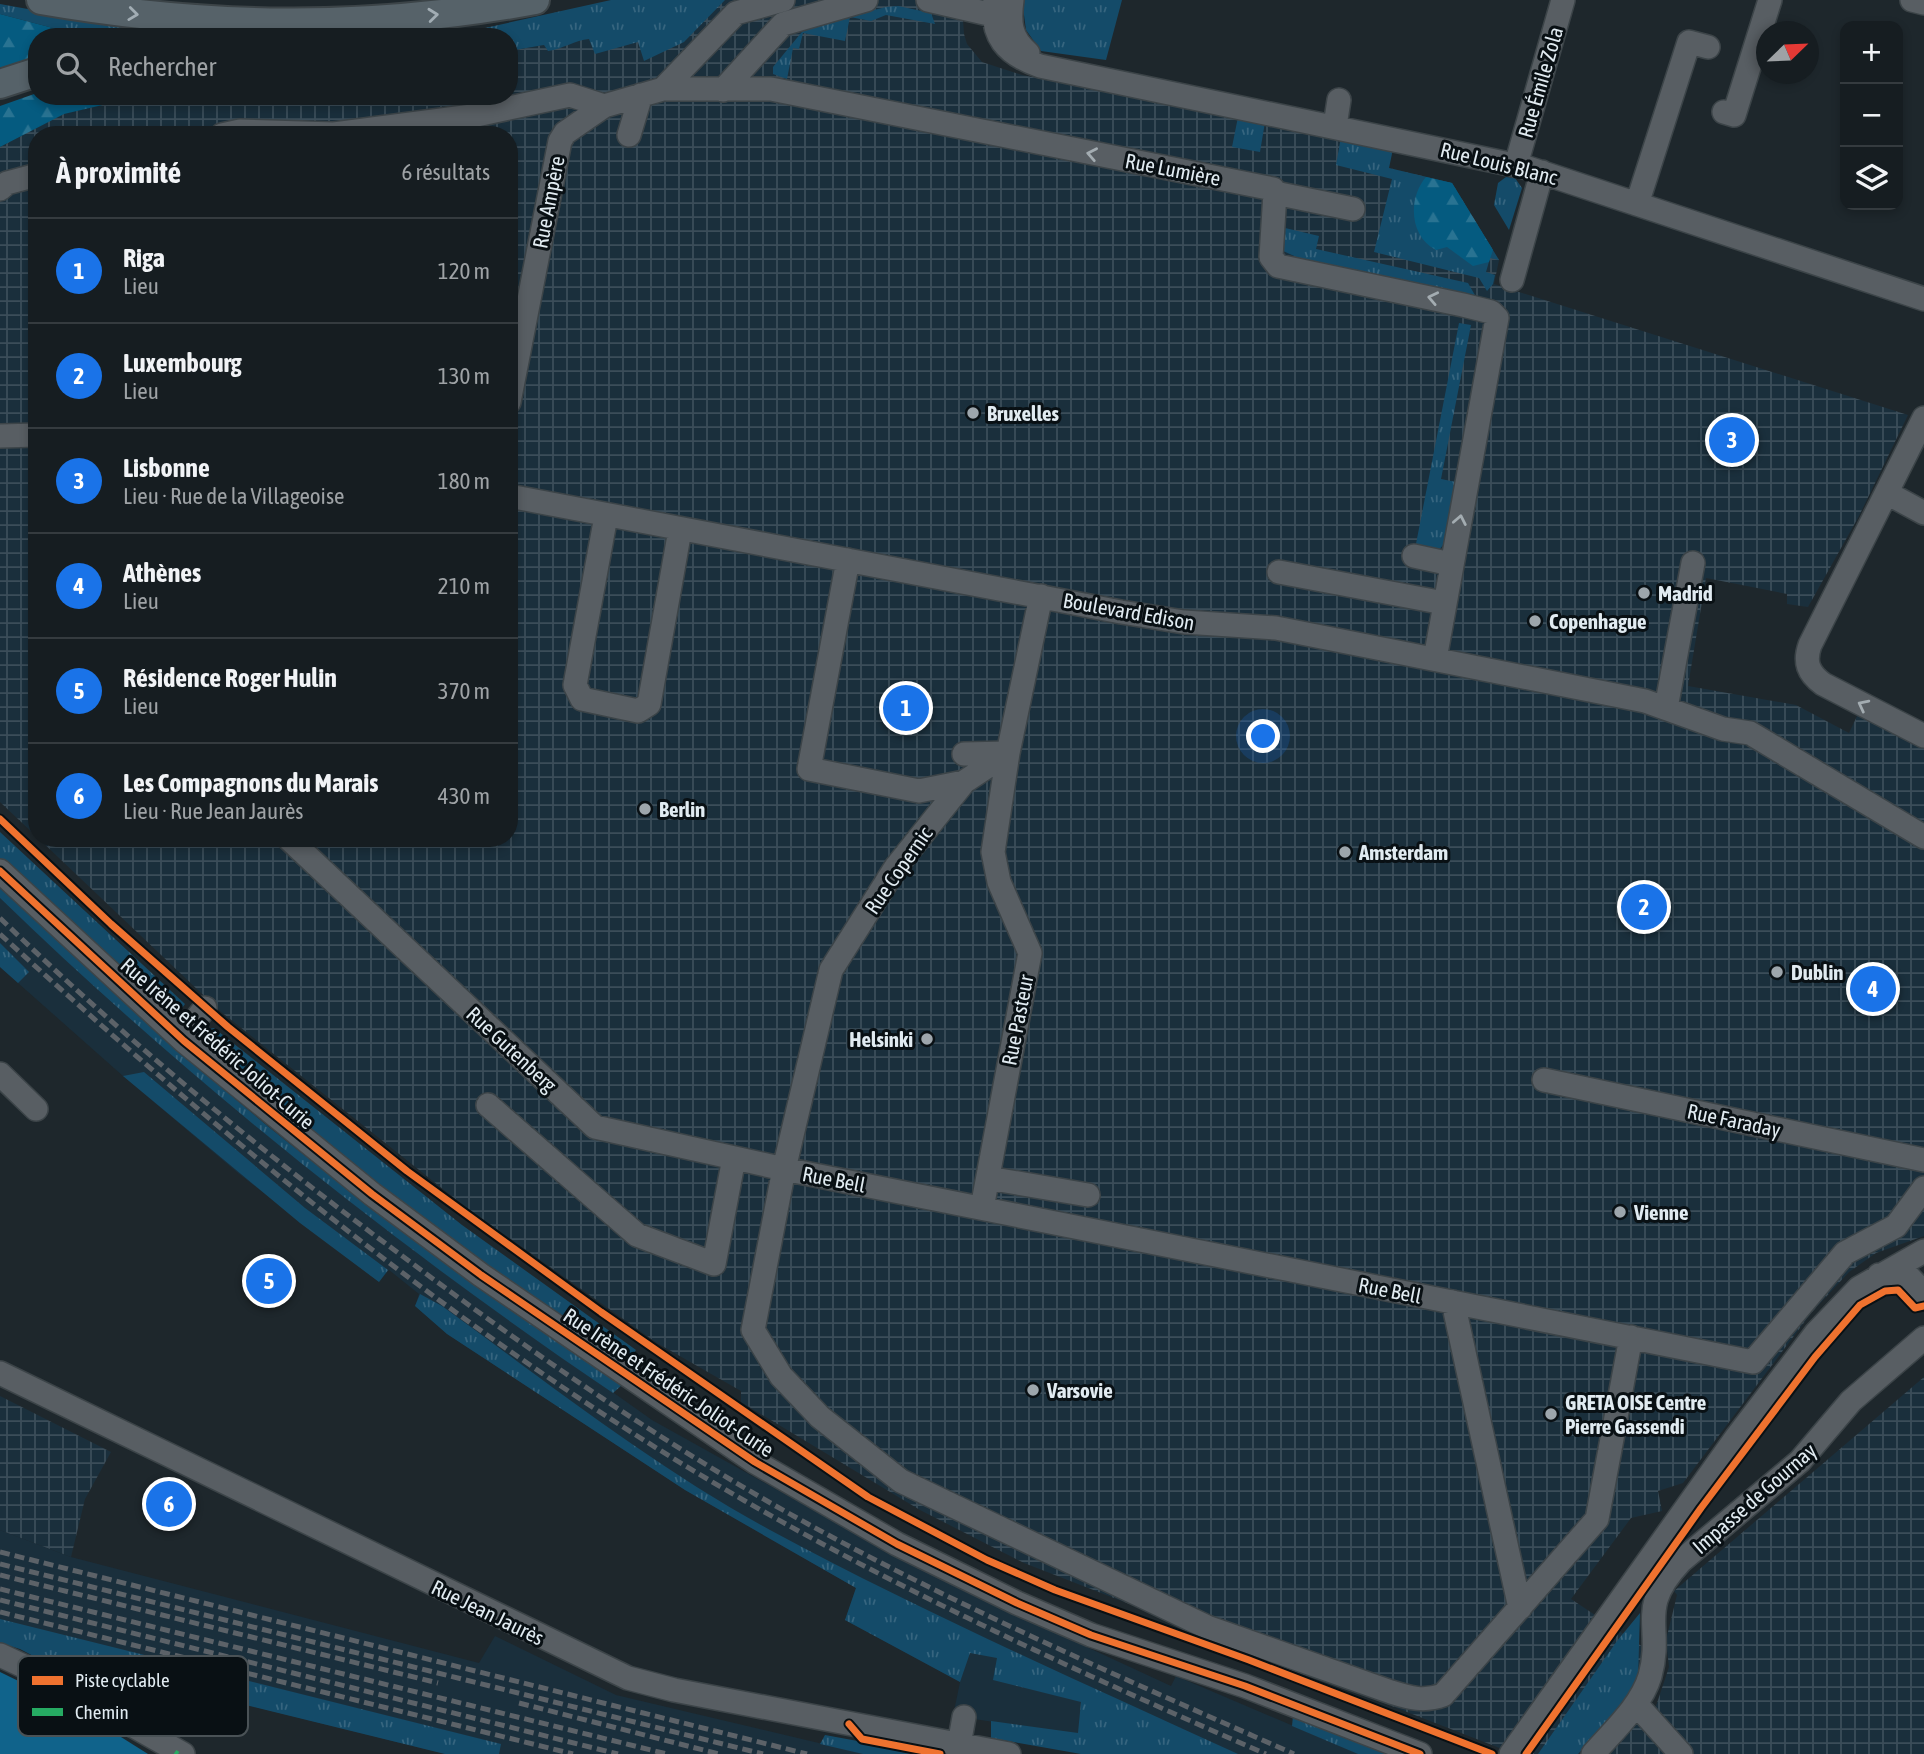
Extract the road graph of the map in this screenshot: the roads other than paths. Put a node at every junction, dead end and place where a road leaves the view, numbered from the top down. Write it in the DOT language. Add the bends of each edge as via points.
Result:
graph roads {
  1 [pos="41,0"];
  2 [pos="535,0"];
  3 [pos="783,0"];
  4 [pos="866,0"];
  5 [pos="928,0"];
  6 [pos="1563,0"];
  7 [pos="1770,0"];
  8 [pos="1912,0"];
  9 [pos="1924,3"];
  10 [pos="1003,5"];
  11 [pos="385,20"];
  12 [pos="327,28"];
  13 [pos="1708,47"];
  14 [pos="28,75"];
  15 [pos="0,84"];
  16 [pos="771,89"];
  17 [pos="723,90"];
  18 [pos="652,92"];
  19 [pos="1339,100"];
  20 [pos="604,106"];
  21 [pos="1724,112"];
  22 [pos="395,126"];
  23 [pos="1335,126"];
  24 [pos="629,135"];
  25 [pos="1516,164"];
  26 [pos="1542,172"];
  27 [pos="28,178"];
  28 [pos="0,188"];
  29 [pos="1275,194"];
  30 [pos="1637,204"];
  31 [pos="1353,209"];
  32 [pos="1512,280"];
  33 [pos="1924,299"];
  34 [pos="518,356"];
  35 [pos="1924,418"];
  36 [pos="28,435"];
  37 [pos="0,436"];
  38 [pos="1887,493"];
  39 [pos="518,498"];
  40 [pos="1924,513"];
  41 [pos="606,516"];
  42 [pos="680,530"];
  43 [pos="1414,556"];
  44 [pos="848,560"];
  45 [pos="1693,563"];
  46 [pos="1451,564"];
  47 [pos="1279,572"];
  48 [pos="1041,596"];
  49 [pos="1444,603"];
  50 [pos="1435,659"];
  51 [pos="1666,708"];
  52 [pos="1924,736"];
  53 [pos="1008,753"];
  54 [pos="964,754"];
  55 [pos="964,782"];
  56 [pos="1924,837"];
  57 [pos="298,847"];
  58 [pos="0,871"];
  59 [pos="205,1008"];
  60 [pos="181,1038"];
  61 [pos="0,1074"];
  62 [pos="1544,1080"];
  63 [pos="488,1105"];
  64 [pos="36,1109"];
  65 [pos="734,1158"];
  66 [pos="1924,1160"];
  67 [pos="784,1169"];
  68 [pos="988,1178"];
  69 [pos="1924,1188"];
  70 [pos="1088,1195"];
  71 [pos="982,1208"];
  72 [pos="1924,1251"];
  73 [pos="1879,1275"];
  74 [pos="1924,1293"];
  75 [pos="1453,1302"];
  76 [pos="1631,1338"];
  77 [pos="1924,1338"];
  78 [pos="0,1373"];
  79 [pos="1520,1608"];
  80 [pos="0,1655"];
  81 [pos="18,1663"];
  82 [pos="1636,1704"];
  83 [pos="964,1717"];
  84 [pos="150,1736"];
  85 [pos="959,1745"];
  86 [pos="179,1753"];
  87 [pos="1009,1754"];
  88 [pos="1420,1754"];
  89 [pos="1511,1754"];
  90 [pos="1593,1754"];
  91 [pos="1681,1754"];
  1 -- 11 [label="main road, one-way" via="221,23"];
  11 -- 2 [label="main road, one-way"];
  3 -- 18 [label="street" via="736,13"];
  4 -- 17 [label="street" via="783,24"];
  5 -- 10 [label="street"];
  6 -- 25 [label="street, Rue Émile Zola"];
  7 -- 21 [label="street" via="1734,115"];
  8 -- 9 [label="street"];
  10 -- 23 [label="street, Rue Louis Blanc" via="997,36 1010,51 1034,64"];
  11 -- 12 [label="main road"];
  13 -- 30 [label="street" via="1689,42"];
  14 -- 15 [label="main road"];
  16 -- 17 [label="street, Rue Ampère"];
  29 -- 16 [label="street, Rue Lumière, one-way" via="1273,189"];
  17 -- 18 [label="street, Rue Ampère"];
  18 -- 20 [label="street, Rue Ampère"];
  18 -- 24 [label="street"];
  19 -- 23 [label="street"];
  20 -- 22 [label="street" via="570,95 472,116"];
  20 -- 34 [label="street, Rue Ampère" via="560,141"];
  23 -- 25 [label="street, Rue Louis Blanc"];
  25 -- 26 [label="street, Rue Louis Blanc"];
  26 -- 30 [label="street, Rue Louis Blanc"];
  26 -- 32 [label="street"];
  27 -- 28 [label="street"];
  29 -- 31 [label="street, Rue Lumière"];
  46 -- 29 [label="street, one-way" via="1497,318 1491,312 1439,299 1278,266 1271,257"];
  30 -- 33 [label="street, Rue Louis Blanc"];
  35 -- 38 [label="street"];
  36 -- 37 [label="street"];
  38 -- 40 [label="street"];
  52 -- 38 [label="street, one-way" via="1823,684 1812,674 1807,660 1810,645"];
  39 -- 41 [label="street, Boulevard Edison"];
  41 -- 42 [label="street, Boulevard Edison"];
  41 -- 42 [label="street" via="575,685 582,699 638,711 649,704"];
  42 -- 44 [label="street, Boulevard Edison"];
  43 -- 46 [label="street"];
  44 -- 48 [label="street, Boulevard Edison"];
  44 -- 55 [label="street" via="809,769 919,791"];
  45 -- 51 [label="street"];
  46 -- 49 [label="street"];
  47 -- 49 [label="street"];
  48 -- 50 [label="street, Boulevard Edison" via="1184,622 1276,628"];
  48 -- 53 [label="street"];
  49 -- 50 [label="street"];
  50 -- 51 [label="street, Boulevard Edison"];
  51 -- 56 [label="street, Boulevard Edison" via="1723,729 1745,732"];
  53 -- 54 [label="street"];
  53 -- 55 [label="street, Rue Copernic"];
  53 -- 68 [label="street, Rue Pasteur" via="993,852 999,882 1030,953"];
  55 -- 67 [label="street, Rue Copernic" via="896,867 831,971"];
  57 -- 65 [label="street, Rue Gutenberg" via="595,1127"];
  58 -- 60 [label="street, Rue Irène et Frédéric Joliot-Curie"];
  59 -- 60 [label="street"];
  60 -- 88 [label="street, Rue Irène et Frédéric Joliot-Curie" via="460,1261 798,1488 945,1568 1091,1635 1245,1686"];
  61 -- 64 [label="street"];
  62 -- 66 [label="street, Rue Faraday"];
  63 -- 65 [label="street" via="637,1235 715,1264"];
  65 -- 67 [label="street, Rue Gutenberg"];
  67 -- 71 [label="street, Rue Bell"];
  67 -- 79 [label="street, Rue Copernic" via="753,1330 781,1377 820,1417 901,1481 1207,1627 1417,1700 1443,1695"];
  68 -- 70 [label="street"];
  68 -- 71 [label="street, Rue Pasteur"];
  69 -- 76 [label="street, Rue Bell" via="1896,1226 1845,1253 1753,1362"];
  71 -- 75 [label="street, Rue Bell"];
  72 -- 73 [label="street"];
  73 -- 74 [label="street" via="1907,1275"];
  73 -- 89 [label="street" via="1849,1297 1805,1347"];
  75 -- 76 [label="street, Rue Bell"];
  75 -- 79 [label="street"];
  76 -- 79 [label="street, Rue Copernic" via="1597,1519"];
  77 -- 82 [label="street, Impasse de Gournay" via="1851,1401 1800,1461 1665,1579 1653,1606 1650,1676"];
  78 -- 85 [label="street, Rue Jean Jaurès" via="628,1678"];
  80 -- 81 [label="street"];
  82 -- 90 [label="street, Impasse de Gournay"];
  82 -- 91 [label="street"];
  83 -- 85 [label="street"];
  84 -- 86 [label="street"];
  85 -- 87 [label="street, Rue Jean Jaurès"];
}
